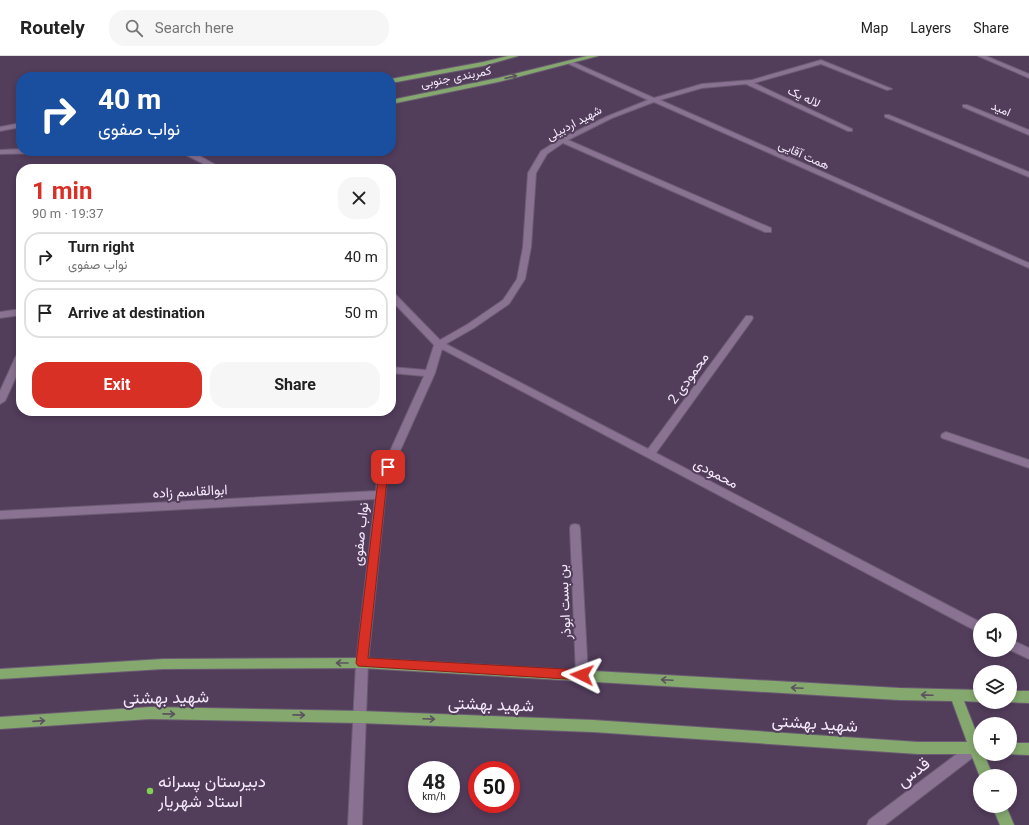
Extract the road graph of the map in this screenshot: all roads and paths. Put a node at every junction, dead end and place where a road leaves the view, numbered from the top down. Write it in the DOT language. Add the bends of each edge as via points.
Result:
graph roads {
  1 [pos="515,56"];
  2 [pos="595,56"];
  3 [pos="981,56"];
  4 [pos="571,63"];
  5 [pos="1029,76"];
  6 [pos="396,80"];
  7 [pos="748,83"];
  8 [pos="889,89"];
  9 [pos="654,100"];
  10 [pos="396,101"];
  11 [pos="965,106"];
  12 [pos="887,116"];
  13 [pos="16,126"];
  14 [pos="0,129"];
  15 [pos="850,130"];
  16 [pos="1029,133"];
  17 [pos="562,140"];
  18 [pos="0,152"];
  19 [pos="16,152"];
  20 [pos="197,156"];
  21 [pos="211,164"];
  22 [pos="1029,175"];
  23 [pos="768,230"];
  24 [pos="1029,266"];
  25 [pos="396,299"];
  26 [pos="16,312"];
  27 [pos="0,314"];
  28 [pos="749,318"];
  29 [pos="439,344"];
  30 [pos="16,367"];
  31 [pos="396,370"];
  32 [pos="430,373"];
  33 [pos="0,401"];
  34 [pos="946,436"];
  35 [pos="650,455"];
  36 [pos="1029,464"];
  37 [pos="381,495"];
  38 [pos="0,515"];
  39 [pos="576,528"];
  40 [pos="973,624"];
  41 [pos="1017,648"];
  42 [pos="1029,654"];
  43 [pos="362,663"];
  44 [pos="0,674"];
  45 [pos="582,675"];
  46 [pos="956,696"];
  47 [pos="973,696"];
  48 [pos="1017,697"];
  49 [pos="1029,697"];
  50 [pos="360,716"];
  51 [pos="0,723"];
  52 [pos="973,738"];
  53 [pos="973,748"];
  54 [pos="1017,749"];
  55 [pos="1029,749"];
  56 [pos="973,751"];
  57 [pos="1002,813"];
  58 [pos="355,825"];
  59 [pos="874,825"];
  60 [pos="1007,825"];
  1 -- 6 [label="main road, کمربندی جنوبی"];
  2 -- 4 [label="main road, کمربندی جنوبی"];
  3 -- 5 [label="street"];
  4 -- 9 [label="street, همت آقایی"];
  10 -- 4 [label="main road, کمربندی جنوبی, one-way"];
  7 -- 8 [label="street, شهید اردبیلی" via="821,62"];
  7 -- 9 [label="street, شهید اردبیلی" via="702,86"];
  7 -- 15 [label="street, لاله یک"];
  9 -- 17 [label="street, شهید اردبیلی"];
  9 -- 24 [label="street, همت آقایی"];
  11 -- 16 [label="street, امید"];
  12 -- 22 [label="street"];
  13 -- 14 [label="street"];
  17 -- 23 [label="street"];
  17 -- 29 [label="street, شهید اردبیلی" via="544,153 532,174 528,247 521,279 506,302"];
  18 -- 19 [label="street"];
  20 -- 21 [label="street"];
  25 -- 29 [label="street"];
  26 -- 27 [label="street"];
  28 -- 35 [label="street, محمودی 2"];
  29 -- 32 [label="street, نواب صفوی"];
  29 -- 35 [label="street, محمودی"];
  30 -- 33 [label="street"];
  31 -- 32 [label="street"];
  32 -- 37 [label="street, نواب صفوی" via="382,480"];
  34 -- 36 [label="street"];
  35 -- 40 [label="street, محمودی"];
  37 -- 38 [label="street, ابوالقاسم زاده"];
  37 -- 43 [label="street, نواب صفوی"];
  39 -- 45 [label="street, بن بست ابوذر"];
  41 -- 42 [label="street"];
  43 -- 44 [label="main road, one-way" via="162,664"];
  43 -- 45 [label="main road"];
  43 -- 50 [label="street, نواب صفوی"];
  46 -- 45 [label="main road, one-way"];
  46 -- 47 [label="main road"];
  46 -- 52 [label="main road"];
  48 -- 49 [label="main road"];
  51 -- 50 [label="main road, شهید بهشتی, one-way" via="150,713"];
  50 -- 53 [label="main road, شهید بهشتی, one-way" via="593,726 918,748"];
  50 -- 58 [label="street"];
  54 -- 55 [label="main road"];
  56 -- 59 [label="street, قدس"];
  57 -- 60 [label="main road"];
}
